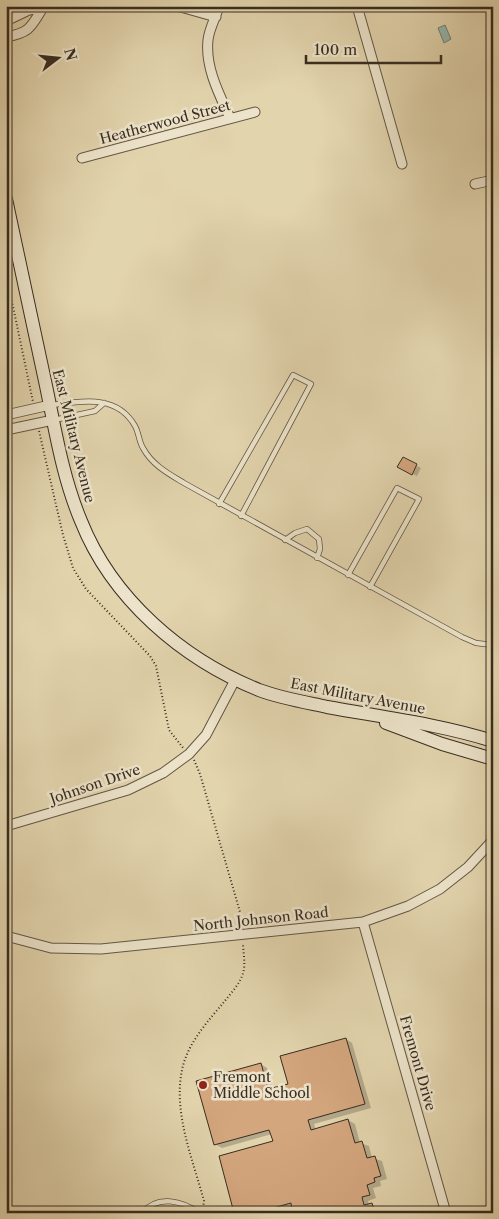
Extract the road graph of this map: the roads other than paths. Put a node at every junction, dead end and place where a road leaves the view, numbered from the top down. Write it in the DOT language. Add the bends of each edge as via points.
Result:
graph roads {
  1 [pos="177,6"];
  2 [pos="219,6"];
  3 [pos="357,6"];
  4 [pos="43,7"];
  5 [pos="216,17"];
  6 [pos="6,21"];
  7 [pos="6,37"];
  8 [pos="255,112"];
  9 [pos="230,118"];
  10 [pos="82,158"];
  11 [pos="402,164"];
  12 [pos="493,180"];
  13 [pos="475,184"];
  14 [pos="6,199"];
  15 [pos="104,403"];
  16 [pos="50,405"];
  17 [pos="6,415"];
  18 [pos="53,420"];
  19 [pos="6,430"];
  20 [pos="219,504"];
  21 [pos="241,516"];
  22 [pos="285,540"];
  23 [pos="317,558"];
  24 [pos="348,575"];
  25 [pos="370,587"];
  26 [pos="493,645"];
  27 [pos="235,680"];
  28 [pos="367,715"];
  29 [pos="493,741"];
  30 [pos="493,759"];
  31 [pos="6,826"];
  32 [pos="493,840"];
  33 [pos="363,922"];
  34 [pos="6,936"];
  35 [pos="142,1213"];
  36 [pos="201,1213"];
  37 [pos="446,1213"];
  1 -- 5 [label="street"];
  2 -- 5 [label="street"];
  3 -- 11 [label="street"];
  4 -- 6 [label="street"];
  4 -- 7 [label="street" via="35,24 17,35"];
  5 -- 9 [label="street" via="208,38 208,56"];
  8 -- 9 [label="street, Heatherwood Street"];
  9 -- 10 [label="street, Heatherwood Street"];
  12 -- 13 [label="street"];
  14 -- 16 [label="main road, East Military Avenue"];
  15 -- 16 [label="lane" via="93,400"];
  15 -- 18 [label="lane" via="95,411"];
  15 -- 20 [label="lane" via="125,413 136,427 143,448 158,466"];
  16 -- 17 [label="street"];
  16 -- 18 [label="main road, East Military Avenue"];
  18 -- 19 [label="street"];
  18 -- 27 [label="main road, East Military Avenue" via="81,522 111,575 154,624 195,657"];
  20 -- 21 [label="lane"];
  20 -- 21 [label="lane" via="293,375 311,384"];
  21 -- 22 [label="lane"];
  22 -- 23 [label="lane"];
  22 -- 23 [label="lane" via="308,530 319,539"];
  23 -- 24 [label="lane"];
  24 -- 25 [label="lane"];
  24 -- 25 [label="lane" via="398,488 419,499"];
  25 -- 26 [label="lane" via="476,643"];
  27 -- 28 [label="main road, East Military Avenue" via="286,698"];
  27 -- 31 [label="street, Johnson Drive" via="206,736 189,754 163,773 128,790"];
  28 -- 29 [label="main road, East Military Avenue"];
  28 -- 30 [label="main road" via="405,732"];
  32 -- 33 [label="street, North Johnson Road" via="468,867 440,889 408,906"];
  33 -- 34 [label="street, North Johnson Road" via="101,949 50,948"];
  33 -- 37 [label="street, Fremont Drive"];
  35 -- 36 [label="lane" via="147,1207 167,1200"];
}
